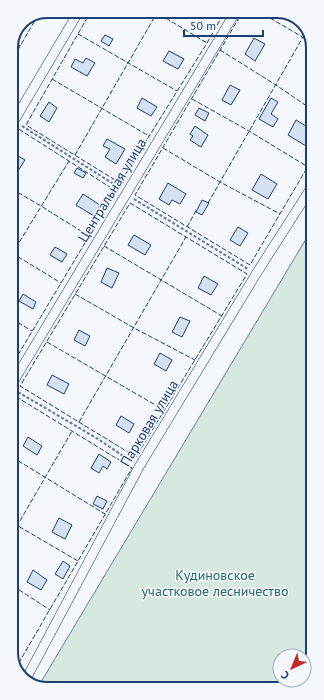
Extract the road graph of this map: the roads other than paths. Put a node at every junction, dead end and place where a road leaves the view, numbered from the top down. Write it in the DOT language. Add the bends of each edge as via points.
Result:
graph roads {
  1 [pos="75,18"];
  2 [pos="232,18"];
  3 [pos="18,114"];
  4 [pos="306,197"];
  5 [pos="18,374"];
  6 [pos="28,675"];
  1 -- 3 [label="street"];
  2 -- 5 [label="street, Центральная улица"];
  4 -- 6 [label="street, Парковая улица" via="256,274 139,467"];
}
